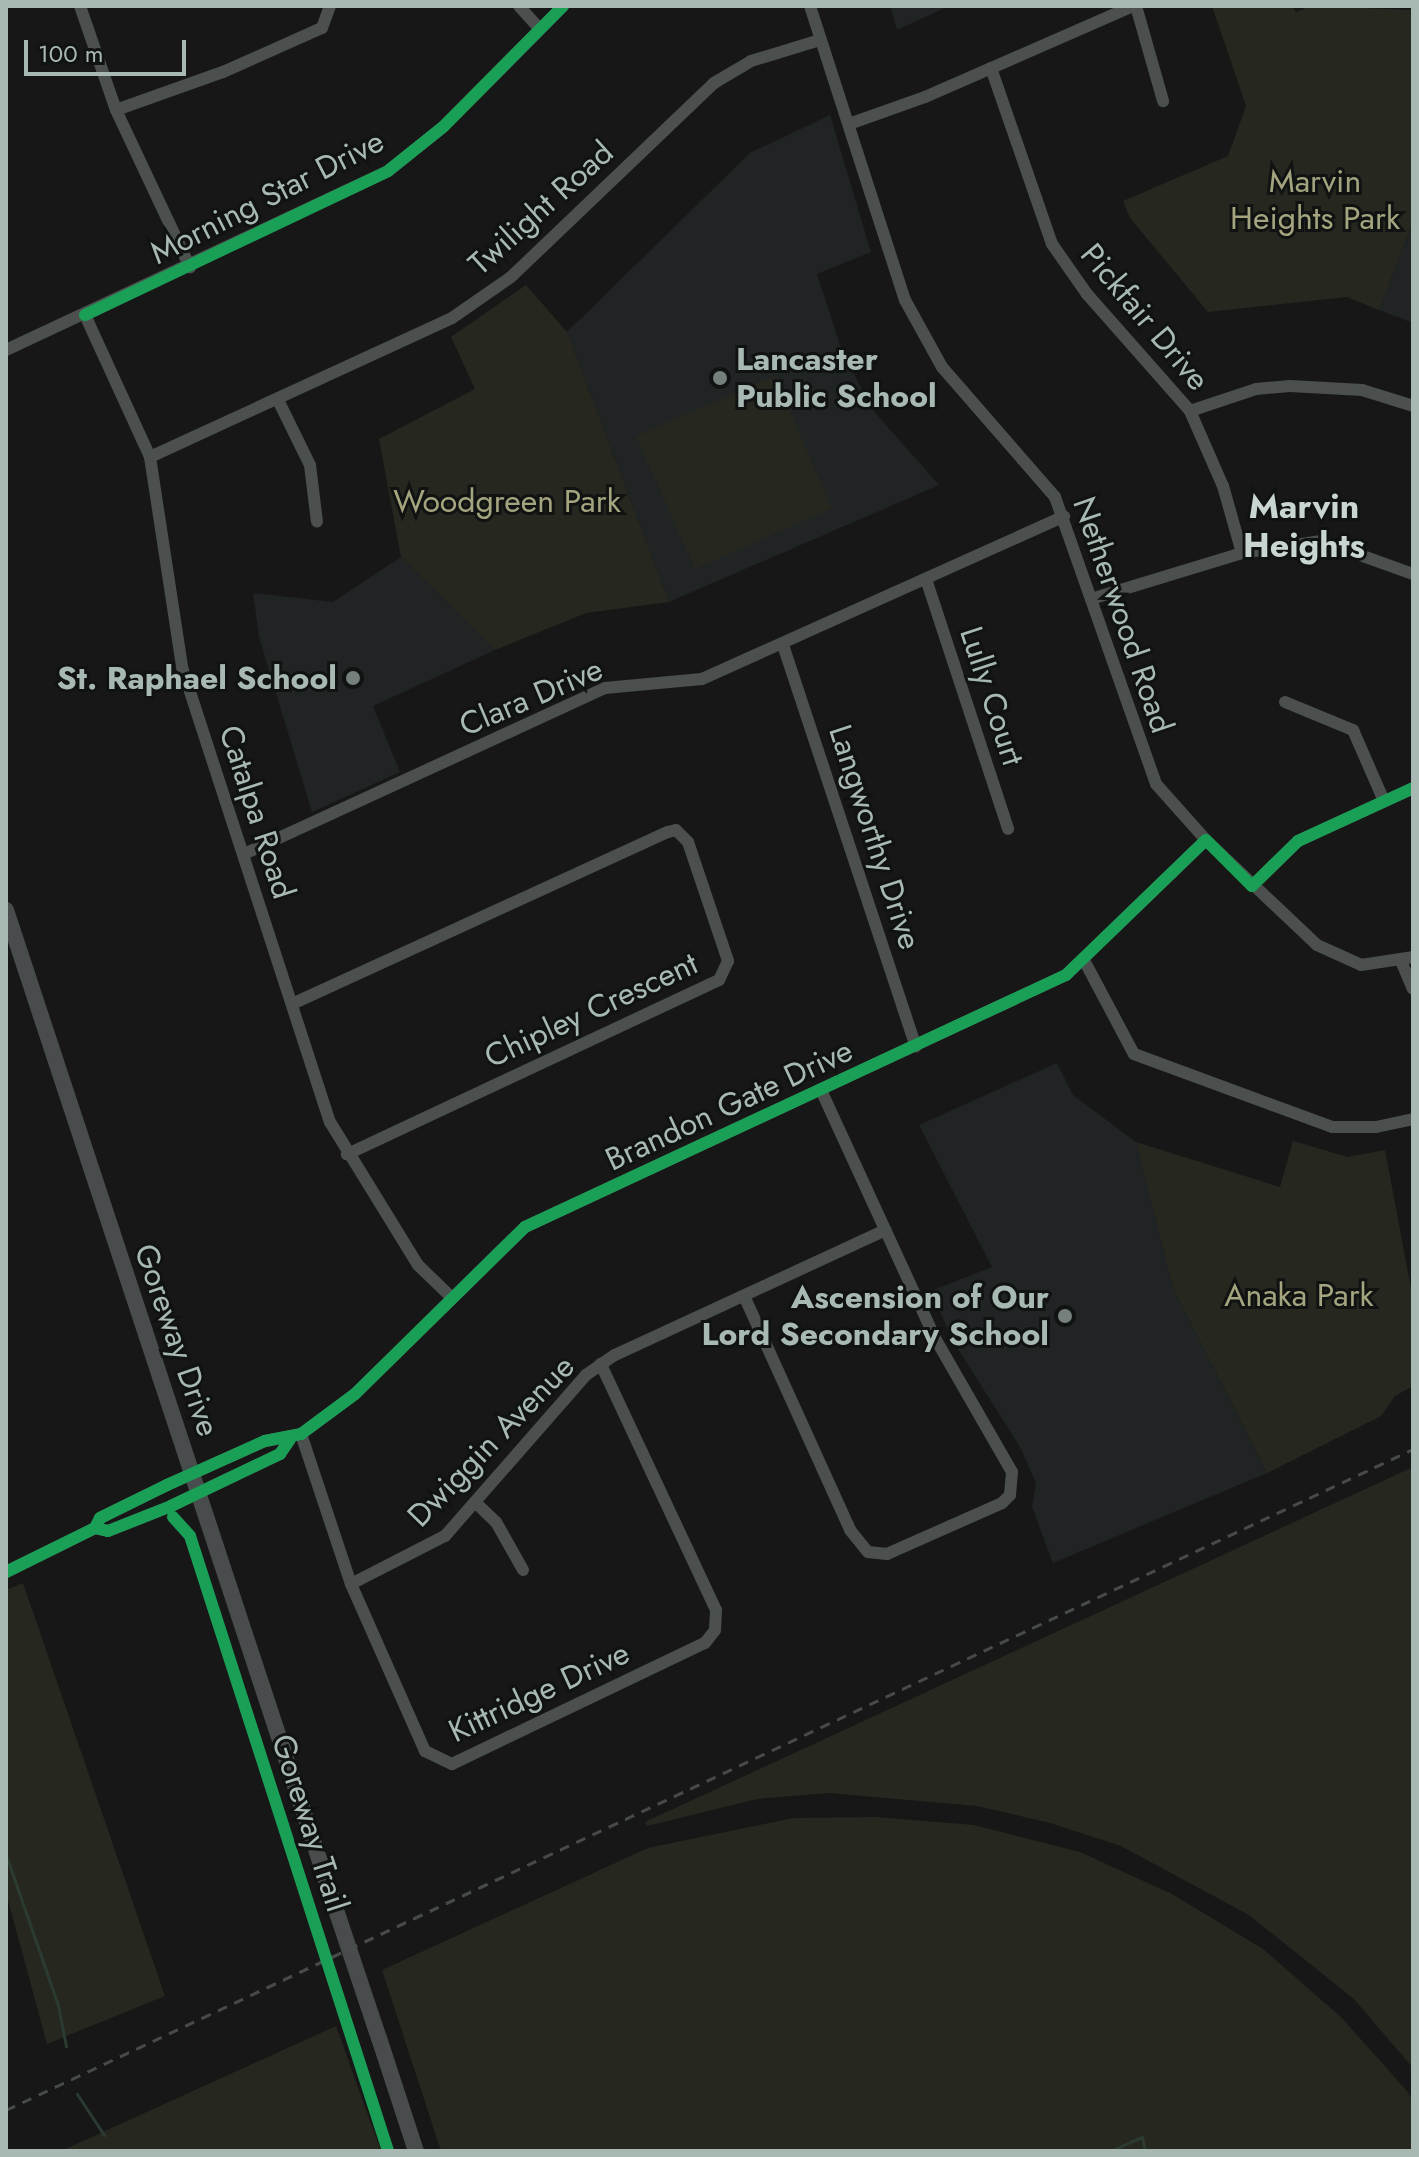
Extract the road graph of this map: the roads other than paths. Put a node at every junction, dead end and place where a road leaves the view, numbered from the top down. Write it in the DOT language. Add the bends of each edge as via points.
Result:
graph roads {
  1 [pos="80,6"];
  2 [pos="330,6"];
  3 [pos="519,6"];
  4 [pos="563,6"];
  5 [pos="810,6"];
  6 [pos="1134,6"];
  7 [pos="540,29"];
  8 [pos="820,40"];
  9 [pos="991,68"];
  10 [pos="1163,101"];
  11 [pos="116,110"];
  12 [pos="849,124"];
  13 [pos="190,267"];
  14 [pos="85,315"];
  15 [pos="6,350"];
  16 [pos="278,400"];
  17 [pos="1413,406"];
  18 [pos="1190,411"];
  19 [pos="150,457"];
  20 [pos="1064,516"];
  21 [pos="317,522"];
  22 [pos="1242,553"];
  23 [pos="1413,574"];
  24 [pos="926,579"];
  25 [pos="1091,599"];
  26 [pos="783,645"];
  27 [pos="1285,702"];
  28 [pos="1413,788"];
  29 [pos="1384,801"];
  30 [pos="1008,829"];
  31 [pos="1206,840"];
  32 [pos="244,854"];
  33 [pos="1252,886"];
  34 [pos="6,910"];
  35 [pos="1407,959"];
  36 [pos="1085,962"];
  37 [pos="1413,989"];
  38 [pos="292,1004"];
  39 [pos="916,1047"];
  40 [pos="822,1092"];
  41 [pos="1413,1119"];
  42 [pos="347,1154"];
  43 [pos="885,1230"];
  44 [pos="450,1296"];
  45 [pos="745,1298"];
  46 [pos="601,1364"];
  47 [pos="296,1436"];
  48 [pos="193,1475"];
  49 [pos="199,1493"];
  50 [pos="475,1502"];
  51 [pos="95,1528"];
  52 [pos="523,1570"];
  53 [pos="6,1572"];
  54 [pos="351,1584"];
  55 [pos="416,2151"];
  1 -- 11 [label="street"];
  2 -- 11 [label="street" via="322,28 223,72"];
  3 -- 7 [label="street"];
  4 -- 7 [label="street, Morning Star Drive"];
  5 -- 8 [label="street, Netherwood Road"];
  6 -- 9 [label="street"];
  6 -- 10 [label="street"];
  7 -- 13 [label="street, Morning Star Drive" via="443,127 388,171"];
  8 -- 12 [label="street, Netherwood Road"];
  8 -- 16 [label="street, Twilight Road" via="751,61 714,83 511,277 452,318"];
  9 -- 12 [label="street"];
  9 -- 18 [label="street, Pickfair Drive" via="1052,244 1087,294"];
  11 -- 13 [label="street"];
  12 -- 20 [label="street, Netherwood Road" via="905,300 926,344 1044,480"];
  13 -- 14 [label="street, Morning Star Drive"];
  14 -- 15 [label="street, Morning Star Drive"];
  14 -- 19 [label="street, Catalpa Road"];
  16 -- 19 [label="street, Twilight Road"];
  16 -- 21 [label="street" via="310,465"];
  17 -- 18 [label="street" via="1362,390 1290,386 1256,389"];
  18 -- 22 [label="street, Pickfair Drive" via="1223,486"];
  19 -- 32 [label="street, Catalpa Road" via="182,667"];
  20 -- 24 [label="street, Clara Drive"];
  20 -- 25 [label="street, Netherwood Road"];
  22 -- 23 [label="street" via="1321,541"];
  22 -- 25 [label="street"];
  24 -- 26 [label="street, Clara Drive"];
  24 -- 30 [label="street, Lully Court"];
  25 -- 31 [label="street, Netherwood Road" via="1156,784"];
  26 -- 32 [label="street, Clara Drive" via="702,679 605,688"];
  26 -- 39 [label="street, Langworthy Drive"];
  27 -- 29 [label="street" via="1353,730"];
  28 -- 29 [label="street"];
  29 -- 33 [label="street" via="1298,841"];
  31 -- 33 [label="street, Netherwood Road"];
  31 -- 36 [label="street, Brandon Gate Drive"];
  32 -- 38 [label="street, Catalpa Road"];
  33 -- 35 [label="street, Netherwood Road" via="1313,942 1337,956 1361,965"];
  34 -- 48 [label="main road, Goreway Drive"];
  35 -- 37 [label="street"];
  36 -- 39 [label="street, Brandon Gate Drive"];
  36 -- 41 [label="street" via="1134,1054 1332,1127 1376,1127"];
  38 -- 42 [label="street, Catalpa Road" via="330,1122"];
  38 -- 42 [label="street, Chipley Crescent" via="668,832 676,830 688,842 728,961 719,980"];
  39 -- 40 [label="street, Brandon Gate Drive"];
  40 -- 43 [label="street"];
  40 -- 44 [label="street, Brandon Gate Drive" via="525,1227"];
  42 -- 44 [label="street, Catalpa Road" via="379,1194 418,1265"];
  43 -- 45 [label="street, Dwiggin Avenue"];
  43 -- 45 [label="street" via="939,1346 1012,1472 1015,1485 1002,1503 887,1554 868,1552 850,1530"];
  44 -- 47 [label="street, Brandon Gate Drive" via="355,1394"];
  45 -- 46 [label="street, Dwiggin Avenue"];
  46 -- 50 [label="street, Dwiggin Avenue"];
  46 -- 54 [label="street, Kittridge Drive" via="716,1610 711,1638 452,1764 425,1751"];
  47 -- 48 [label="street, Brandon Gate Drive" via="265,1441"];
  47 -- 49 [label="street, Brandon Gate Drive" via="280,1454"];
  47 -- 54 [label="street, Kittridge Drive"];
  48 -- 49 [label="main road, Goreway Drive"];
  48 -- 51 [label="street, Brandon Gate Drive" via="100,1518"];
  49 -- 51 [label="street, Brandon Gate Drive" via="108,1531"];
  49 -- 55 [label="main road, Goreway Drive, bridge"];
  50 -- 52 [label="street" via="496,1522"];
  50 -- 54 [label="street, Dwiggin Avenue" via="429,1548"];
  51 -- 53 [label="street, Brandon Gate Drive"];
}
